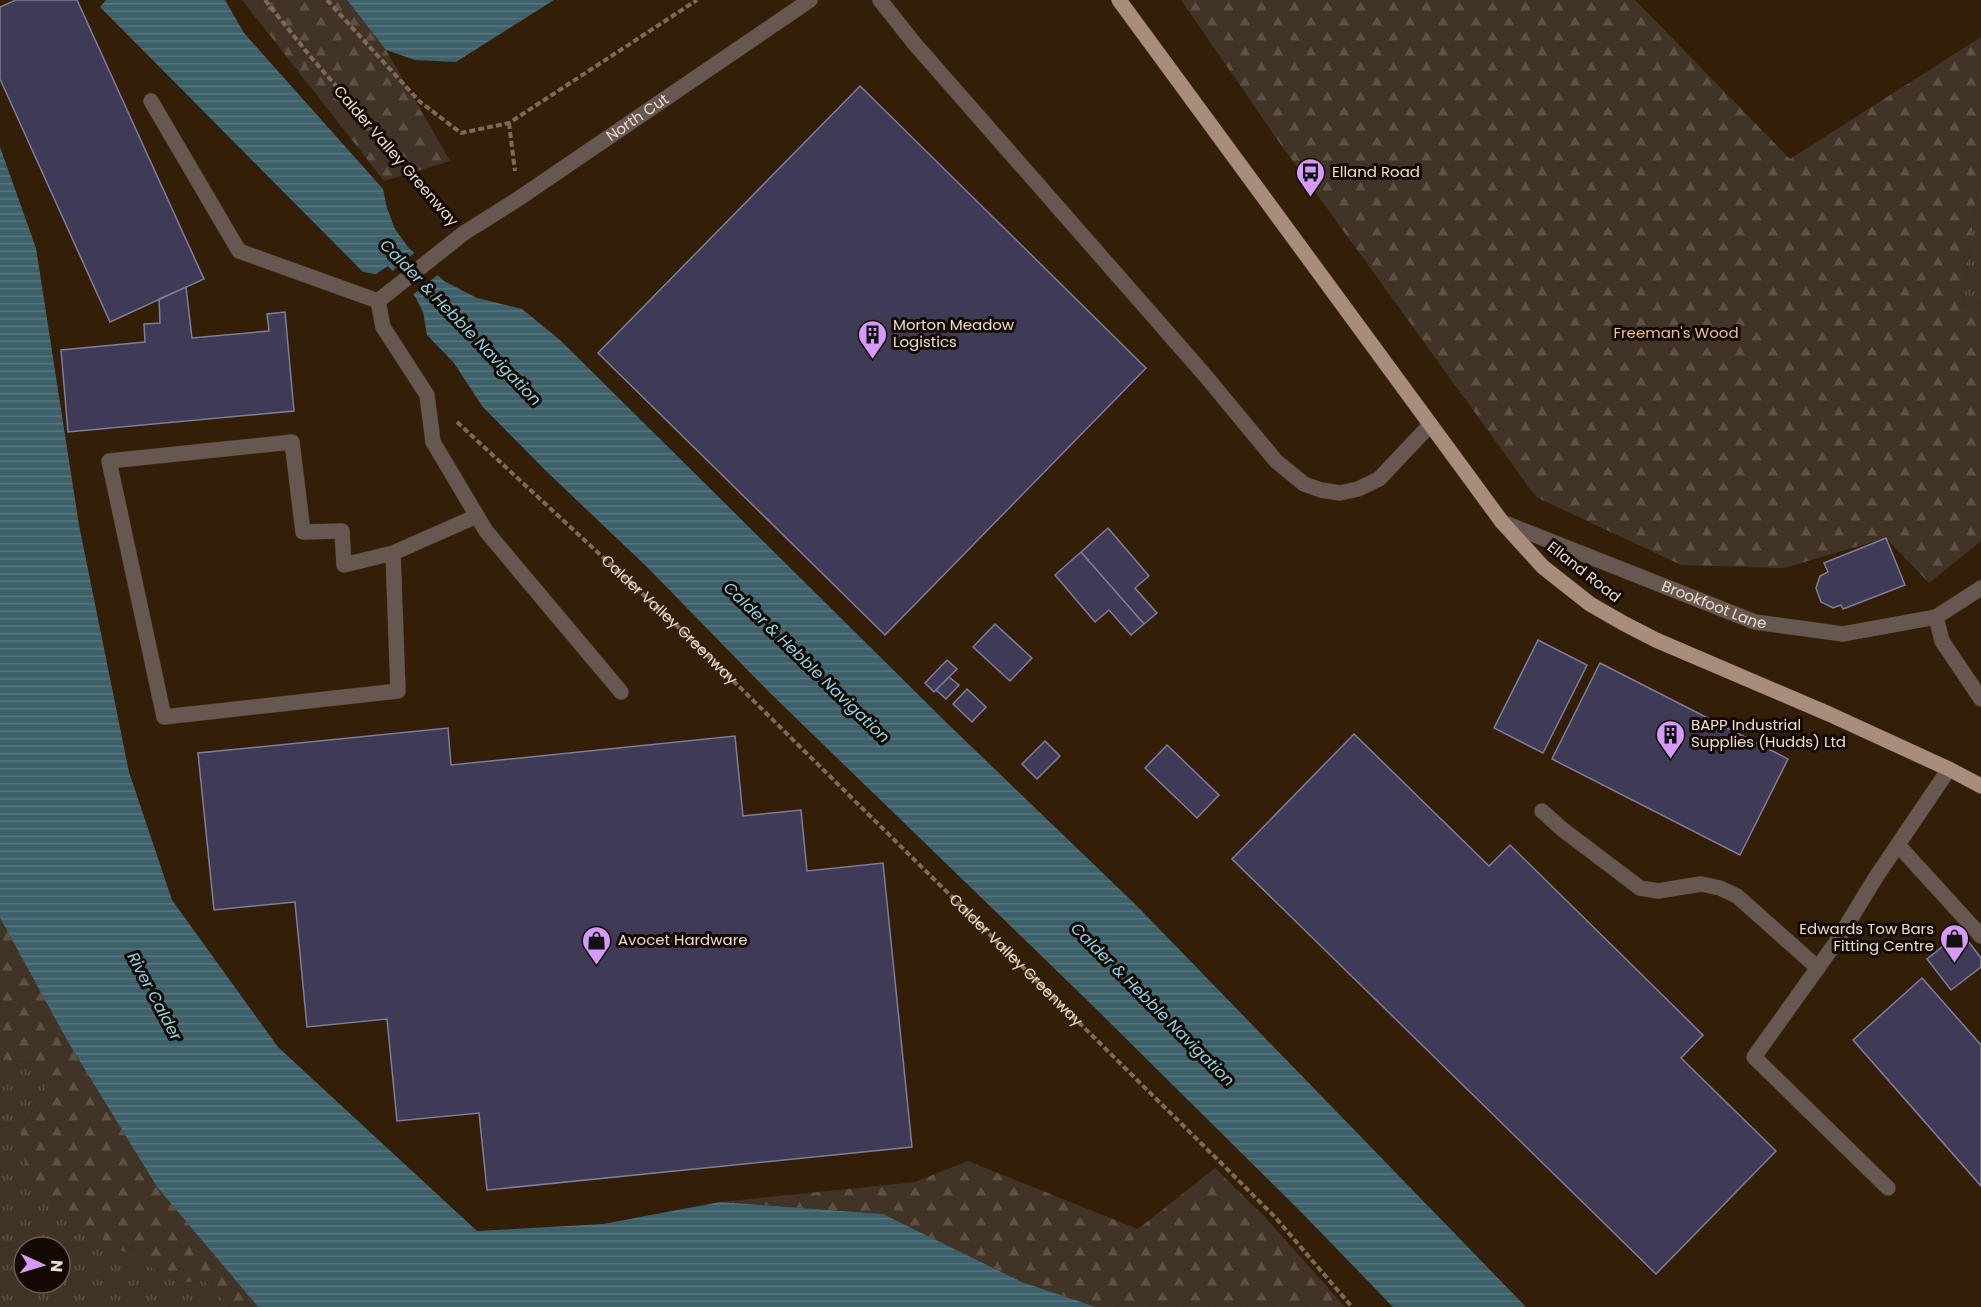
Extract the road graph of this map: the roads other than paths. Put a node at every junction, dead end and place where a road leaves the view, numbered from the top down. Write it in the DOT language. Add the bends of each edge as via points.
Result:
graph roads {
  1 [pos="810,0"];
  2 [pos="880,0"];
  3 [pos="1119,0"];
  4 [pos="151,101"];
  5 [pos="464,233"];
  6 [pos="378,301"];
  7 [pos="1430,425"];
  8 [pos="477,516"];
  9 [pos="1502,522"];
  10 [pos="393,553"];
  11 [pos="1981,588"];
  12 [pos="1936,617"];
  13 [pos="621,692"];
  14 [pos="1981,699"];
  15 [pos="1950,769"];
  16 [pos="1981,786"];
  17 [pos="1542,811"];
  18 [pos="1898,845"];
  19 [pos="1981,936"];
  20 [pos="1818,968"];
  21 [pos="1888,1188"];
  1 -- 5 [label="street, North Cut"];
  2 -- 7 [label="street" via="1276,461 1304,483 1340,493 1358,489 1379,479"];
  3 -- 7 [label="main road, Elland Road"];
  4 -- 6 [label="street" via="239,252"];
  5 -- 6 [label="street, Calder Valley Greenway"];
  6 -- 8 [label="street" via="383,327 427,395 434,442"];
  7 -- 9 [label="main road, Elland Road"];
  8 -- 10 [label="street"];
  8 -- 13 [label="street"];
  9 -- 12 [label="street, Brookfoot Lane" via="1755,622 1844,634"];
  9 -- 15 [label="main road, Elland Road" via="1543,567 1590,604 1623,623"];
  10 -- 10 [label="street" via="345,565 342,531 303,532 292,442 109,461 164,717 398,692"];
  11 -- 12 [label="street, Brookfoot Lane"];
  12 -- 14 [label="street" via="1942,641"];
  15 -- 16 [label="main road, Elland Road"];
  15 -- 18 [label="street"];
  17 -- 20 [label="street" via="1640,888 1658,891 1701,884 1737,896"];
  18 -- 19 [label="street"];
  18 -- 20 [label="street"];
  20 -- 21 [label="street" via="1754,1057"];
}
